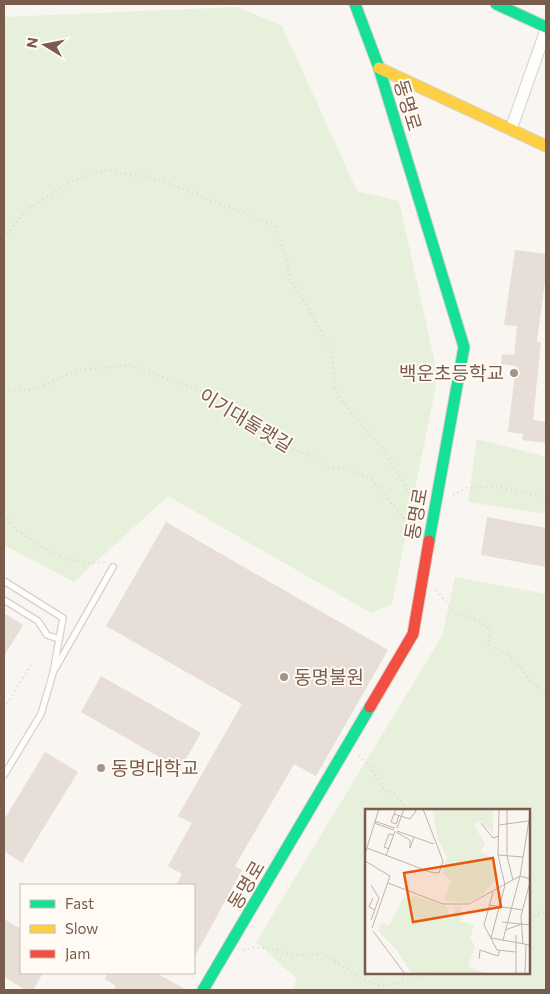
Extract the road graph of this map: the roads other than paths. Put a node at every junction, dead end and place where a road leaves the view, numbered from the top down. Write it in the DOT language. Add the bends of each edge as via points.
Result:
graph roads {
  1 [pos="355,4"];
  2 [pos="496,4"];
  3 [pos="546,28"];
  4 [pos="379,68"];
  5 [pos="511,129"];
  6 [pos="546,146"];
  7 [pos="113,567"];
  8 [pos="4,581"];
  9 [pos="4,600"];
  10 [pos="59,639"];
  11 [pos="53,673"];
  12 [pos="4,775"];
  13 [pos="202,990"];
  1 -- 4 [label="street, 동명로"];
  2 -- 3 [label="street"];
  3 -- 5 [label="street"];
  4 -- 5 [label="street"];
  4 -- 13 [label="street, 동명로" via="464,347 413,634"];
  5 -- 6 [label="street"];
  7 -- 11 [label="lane"];
  8 -- 10 [label="lane" via="63,618"];
  9 -- 10 [label="lane" via="38,621 47,635"];
  10 -- 11 [label="lane"];
  11 -- 12 [label="lane" via="40,714"];
}
